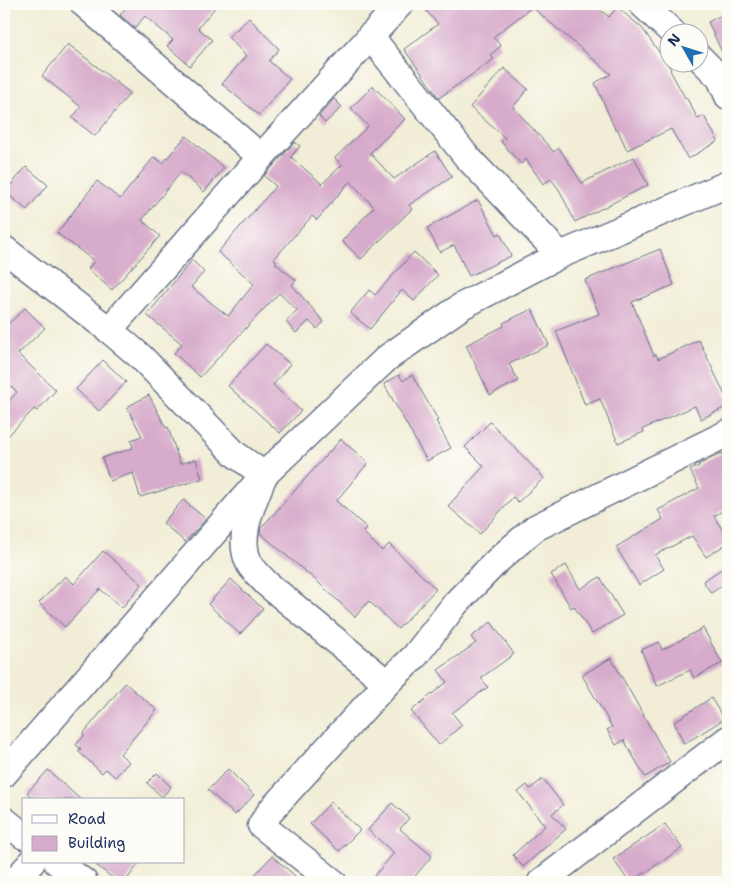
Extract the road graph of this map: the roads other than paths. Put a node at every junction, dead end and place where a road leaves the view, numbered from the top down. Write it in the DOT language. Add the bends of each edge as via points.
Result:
graph roads {
  1 [pos="84,4"];
  2 [pos="400,4"];
  3 [pos="642,4"];
  4 [pos="661,22"];
  5 [pos="370,36"];
  6 [pos="710,68"];
  7 [pos="725,82"];
  8 [pos="261,157"];
  9 [pos="728,184"];
  10 [pos="560,255"];
  11 [pos="9,262"];
  12 [pos="109,330"];
  13 [pos="728,433"];
  14 [pos="264,475"];
  15 [pos="387,683"];
  16 [pos="728,740"];
  17 [pos="4,774"];
  18 [pos="4,820"];
  19 [pos="22,834"];
  20 [pos="30,864"];
  21 [pos="60,864"];
  22 [pos="14,882"];
  23 [pos="84,882"];
  24 [pos="333,882"];
  25 [pos="542,882"];
  1 -- 8 [label="street"];
  2 -- 5 [label="street"];
  3 -- 4 [label="street"];
  5 -- 8 [label="street"];
  5 -- 10 [label="street" via="468,157"];
  6 -- 7 [label="street"];
  8 -- 12 [label="street"];
  9 -- 10 [label="street"];
  10 -- 14 [label="street" via="462,306 387,358"];
  11 -- 12 [label="street"];
  12 -- 14 [label="street" via="148,363 235,454"];
  13 -- 15 [label="street" via="536,528 463,596 415,656"];
  14 -- 15 [label="street" via="247,518 245,544 250,565 266,583"];
  14 -- 17 [label="street"];
  15 -- 24 [label="street" via="261,825"];
  16 -- 25 [label="street"];
  18 -- 19 [label="street"];
  20 -- 22 [label="street"];
  21 -- 23 [label="street"];
}
